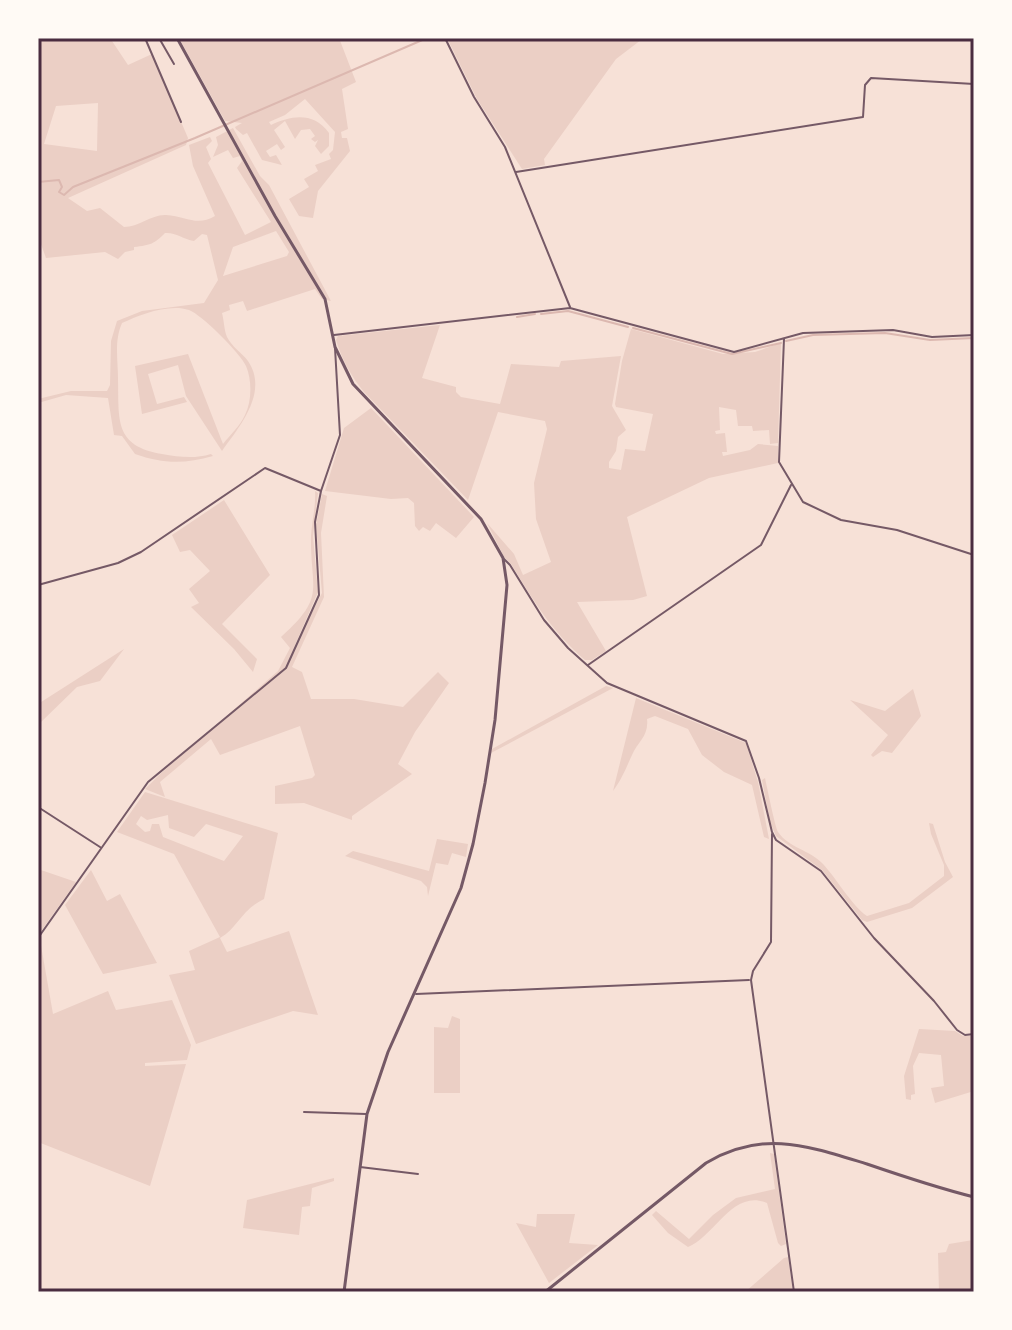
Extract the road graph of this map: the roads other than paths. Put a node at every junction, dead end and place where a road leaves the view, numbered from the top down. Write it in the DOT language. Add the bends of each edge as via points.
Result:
graph roads {
  1 [pos="145,38"];
  2 [pos="159,38"];
  3 [pos="177,38"];
  4 [pos="445,38"];
  5 [pos="174,64"];
  6 [pos="974,84"];
  7 [pos="181,122"];
  8 [pos="516,172"];
  9 [pos="570,308"];
  10 [pos="333,335"];
  11 [pos="974,335"];
  12 [pos="784,338"];
  13 [pos="335,347"];
  14 [pos="792,483"];
  15 [pos="321,491"];
  16 [pos="974,555"];
  17 [pos="503,558"];
  18 [pos="38,585"];
  19 [pos="587,665"];
  20 [pos="38,807"];
  21 [pos="772,832"];
  22 [pos="101,848"];
  23 [pos="38,938"];
  24 [pos="974,969"];
  25 [pos="751,980"];
  26 [pos="414,994"];
  27 [pos="974,1012"];
  28 [pos="974,1034"];
  29 [pos="304,1112"];
  30 [pos="367,1114"];
  31 [pos="773,1143"];
  32 [pos="359,1167"];
  33 [pos="418,1174"];
  34 [pos="974,1197"];
  35 [pos="344,1292"];
  36 [pos="545,1292"];
  37 [pos="794,1292"];
  1 -- 7 [label="street"];
  2 -- 5 [label="street"];
  3 -- 10 [label="street" via="325,299"];
  4 -- 8 [label="street"];
  6 -- 8 [label="street" via="871,78 865,85 863,117"];
  8 -- 9 [label="street"];
  9 -- 10 [label="street"];
  9 -- 12 [label="street" via="727,351"];
  10 -- 13 [label="street"];
  11 -- 12 [label="street" via="932,337 893,330"];
  12 -- 14 [label="street" via="779,462"];
  13 -- 15 [label="street" via="340,435"];
  13 -- 17 [label="street" via="353,384 481,519"];
  14 -- 16 [label="street" via="803,502 841,520 897,530"];
  14 -- 19 [label="street" via="761,545"];
  15 -- 18 [label="street" via="265,468 141,552"];
  15 -- 22 [label="street" via="315,522 319,595 286,668 148,782"];
  17 -- 19 [label="street" via="544,620"];
  17 -- 26 [label="street" via="507,596 495,720 473,844 461,888"];
  19 -- 21 [label="street" via="616,688 746,741"];
  20 -- 22 [label="street"];
  21 -- 25 [label="street" via="771,942"];
  21 -- 28 [label="street" via="821,871 957,1030"];
  22 -- 23 [label="street"];
  24 -- 27 [label="main road"];
  25 -- 26 [label="street"];
  25 -- 31 [label="street"];
  26 -- 30 [label="street"];
  29 -- 30 [label="street"];
  30 -- 32 [label="street"];
  31 -- 34 [label="street" via="803,1145"];
  31 -- 36 [label="street" via="737,1149 706,1163"];
  31 -- 37 [label="street"];
  32 -- 33 [label="street"];
  32 -- 35 [label="street"];
}
